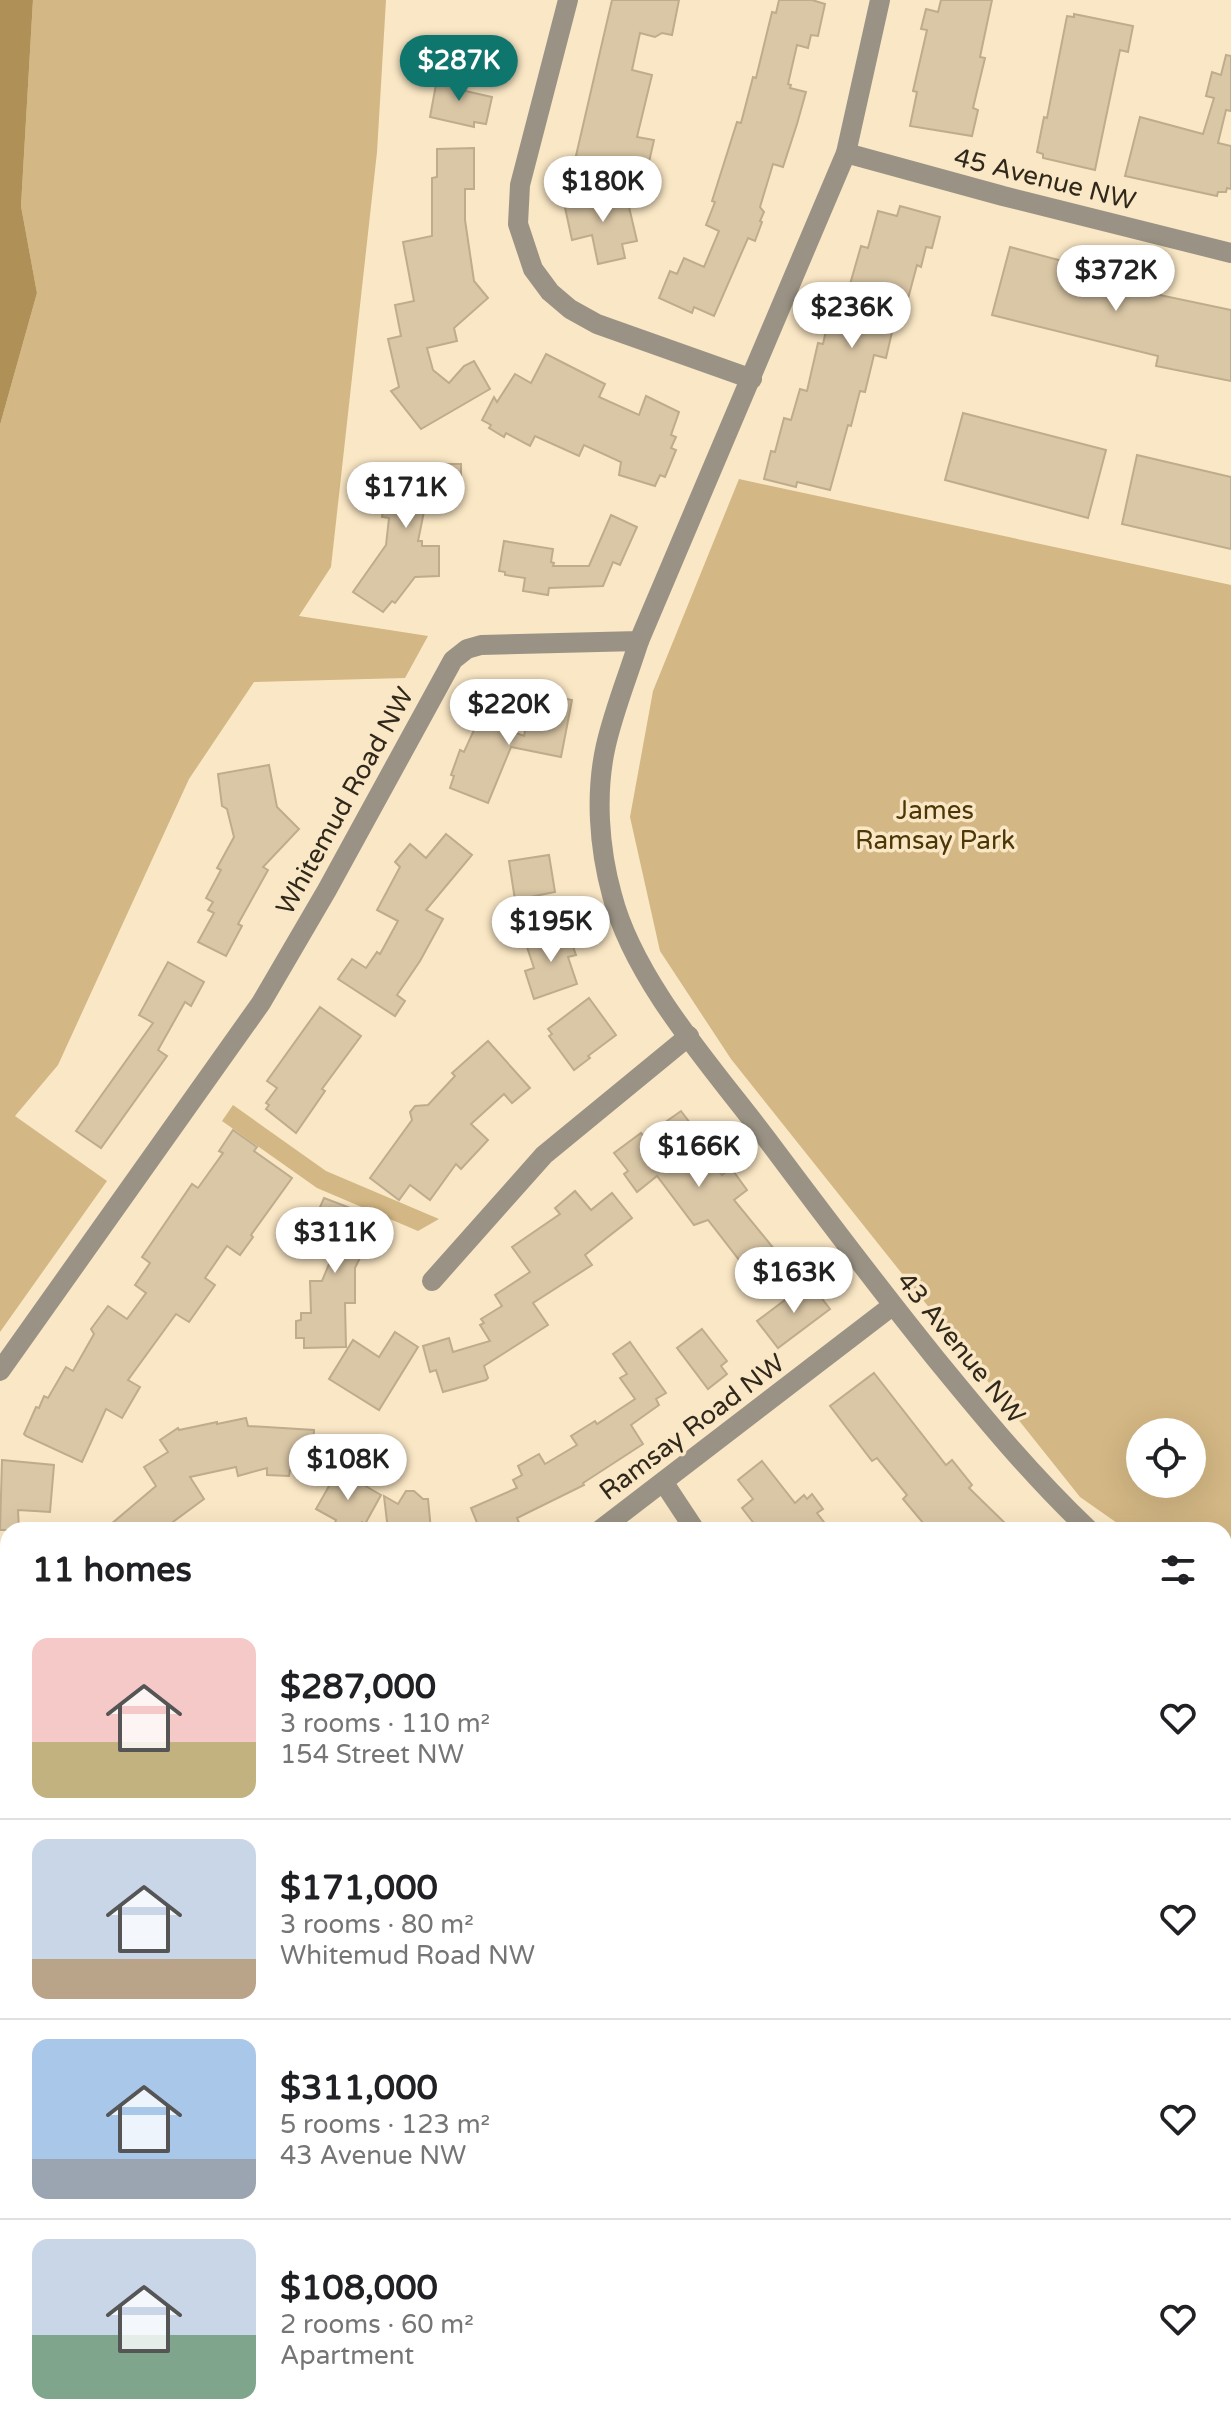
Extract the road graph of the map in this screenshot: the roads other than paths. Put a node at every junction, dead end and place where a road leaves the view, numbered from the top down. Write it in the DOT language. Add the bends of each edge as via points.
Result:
graph roads {
  1 [pos="568,0"];
  2 [pos="880,0"];
  3 [pos="846,153"];
  4 [pos="1231,253"];
  5 [pos="752,379"];
  6 [pos="639,641"];
  7 [pos="689,1036"];
  8 [pos="432,1281"];
  9 [pos="892,1306"];
  10 [pos="0,1371"];
  11 [pos="664,1483"];
  12 [pos="611,1522"];
  13 [pos="690,1522"];
  14 [pos="1081,1522"];
  1 -- 5 [label="street" via="520,185 518,224 533,269 550,292 597,324"];
  2 -- 3 [label="street"];
  3 -- 4 [label="street, 45 Avenue NW"];
  3 -- 5 [label="street"];
  5 -- 6 [label="street"];
  6 -- 7 [label="street, 43 Avenue NW" via="606,746 601,836 612,897 636,960"];
  6 -- 10 [label="street, Whitemud Road NW" via="481,645 453,660 261,1003"];
  7 -- 8 [label="street" via="544,1155"];
  7 -- 9 [label="street, 43 Avenue NW"];
  9 -- 11 [label="street, Ramsay Road NW"];
  9 -- 14 [label="street, 43 Avenue NW" via="1018,1459"];
  11 -- 12 [label="street, Ramsay Road NW"];
  11 -- 13 [label="street"];
}
